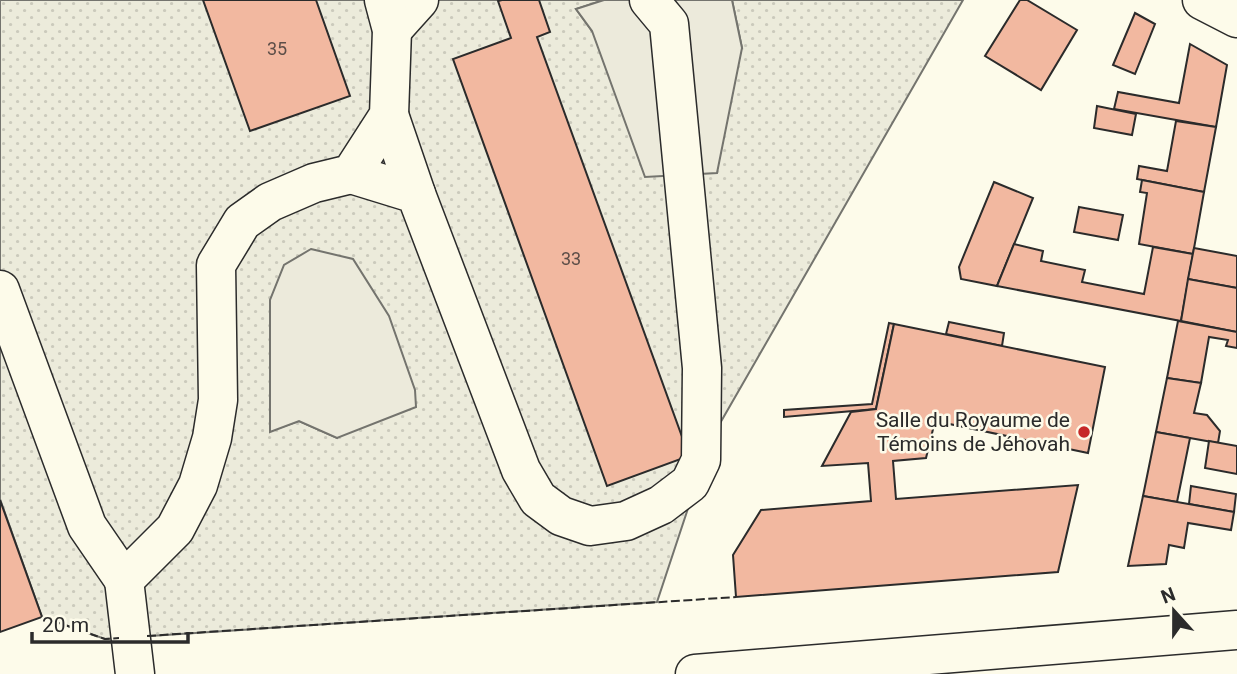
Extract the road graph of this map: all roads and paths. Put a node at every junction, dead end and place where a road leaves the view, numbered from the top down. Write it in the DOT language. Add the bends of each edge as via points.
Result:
graph roads {
  1 [pos="419,0"];
  2 [pos="649,0"];
  3 [pos="1202,0"];
  4 [pos="388,15"];
  5 [pos="1237,18"];
  6 [pos="390,115"];
  7 [pos="351,174"];
  8 [pos="416,194"];
  9 [pos="0,290"];
  10 [pos="124,580"];
  11 [pos="1237,630"];
  12 [pos="135,674"];
  13 [pos="695,674"];
  1 -- 4 [label="street"];
  2 -- 8 [label="street" via="669,24 702,368 701,460 690,483 661,505 626,521 590,526 561,516 538,499 521,470"];
  3 -- 5 [label="street"];
  4 -- 6 [label="street"];
  6 -- 7 [label="street"];
  6 -- 8 [label="street"];
  7 -- 8 [label="street"];
  7 -- 10 [label="street" via="270,201 242,222 216,265 218,400 212,438 198,485 175,529"];
  9 -- 10 [label="street" via="87,526"];
  10 -- 12 [label="street"];
  11 -- 13 [label="street"];
}
